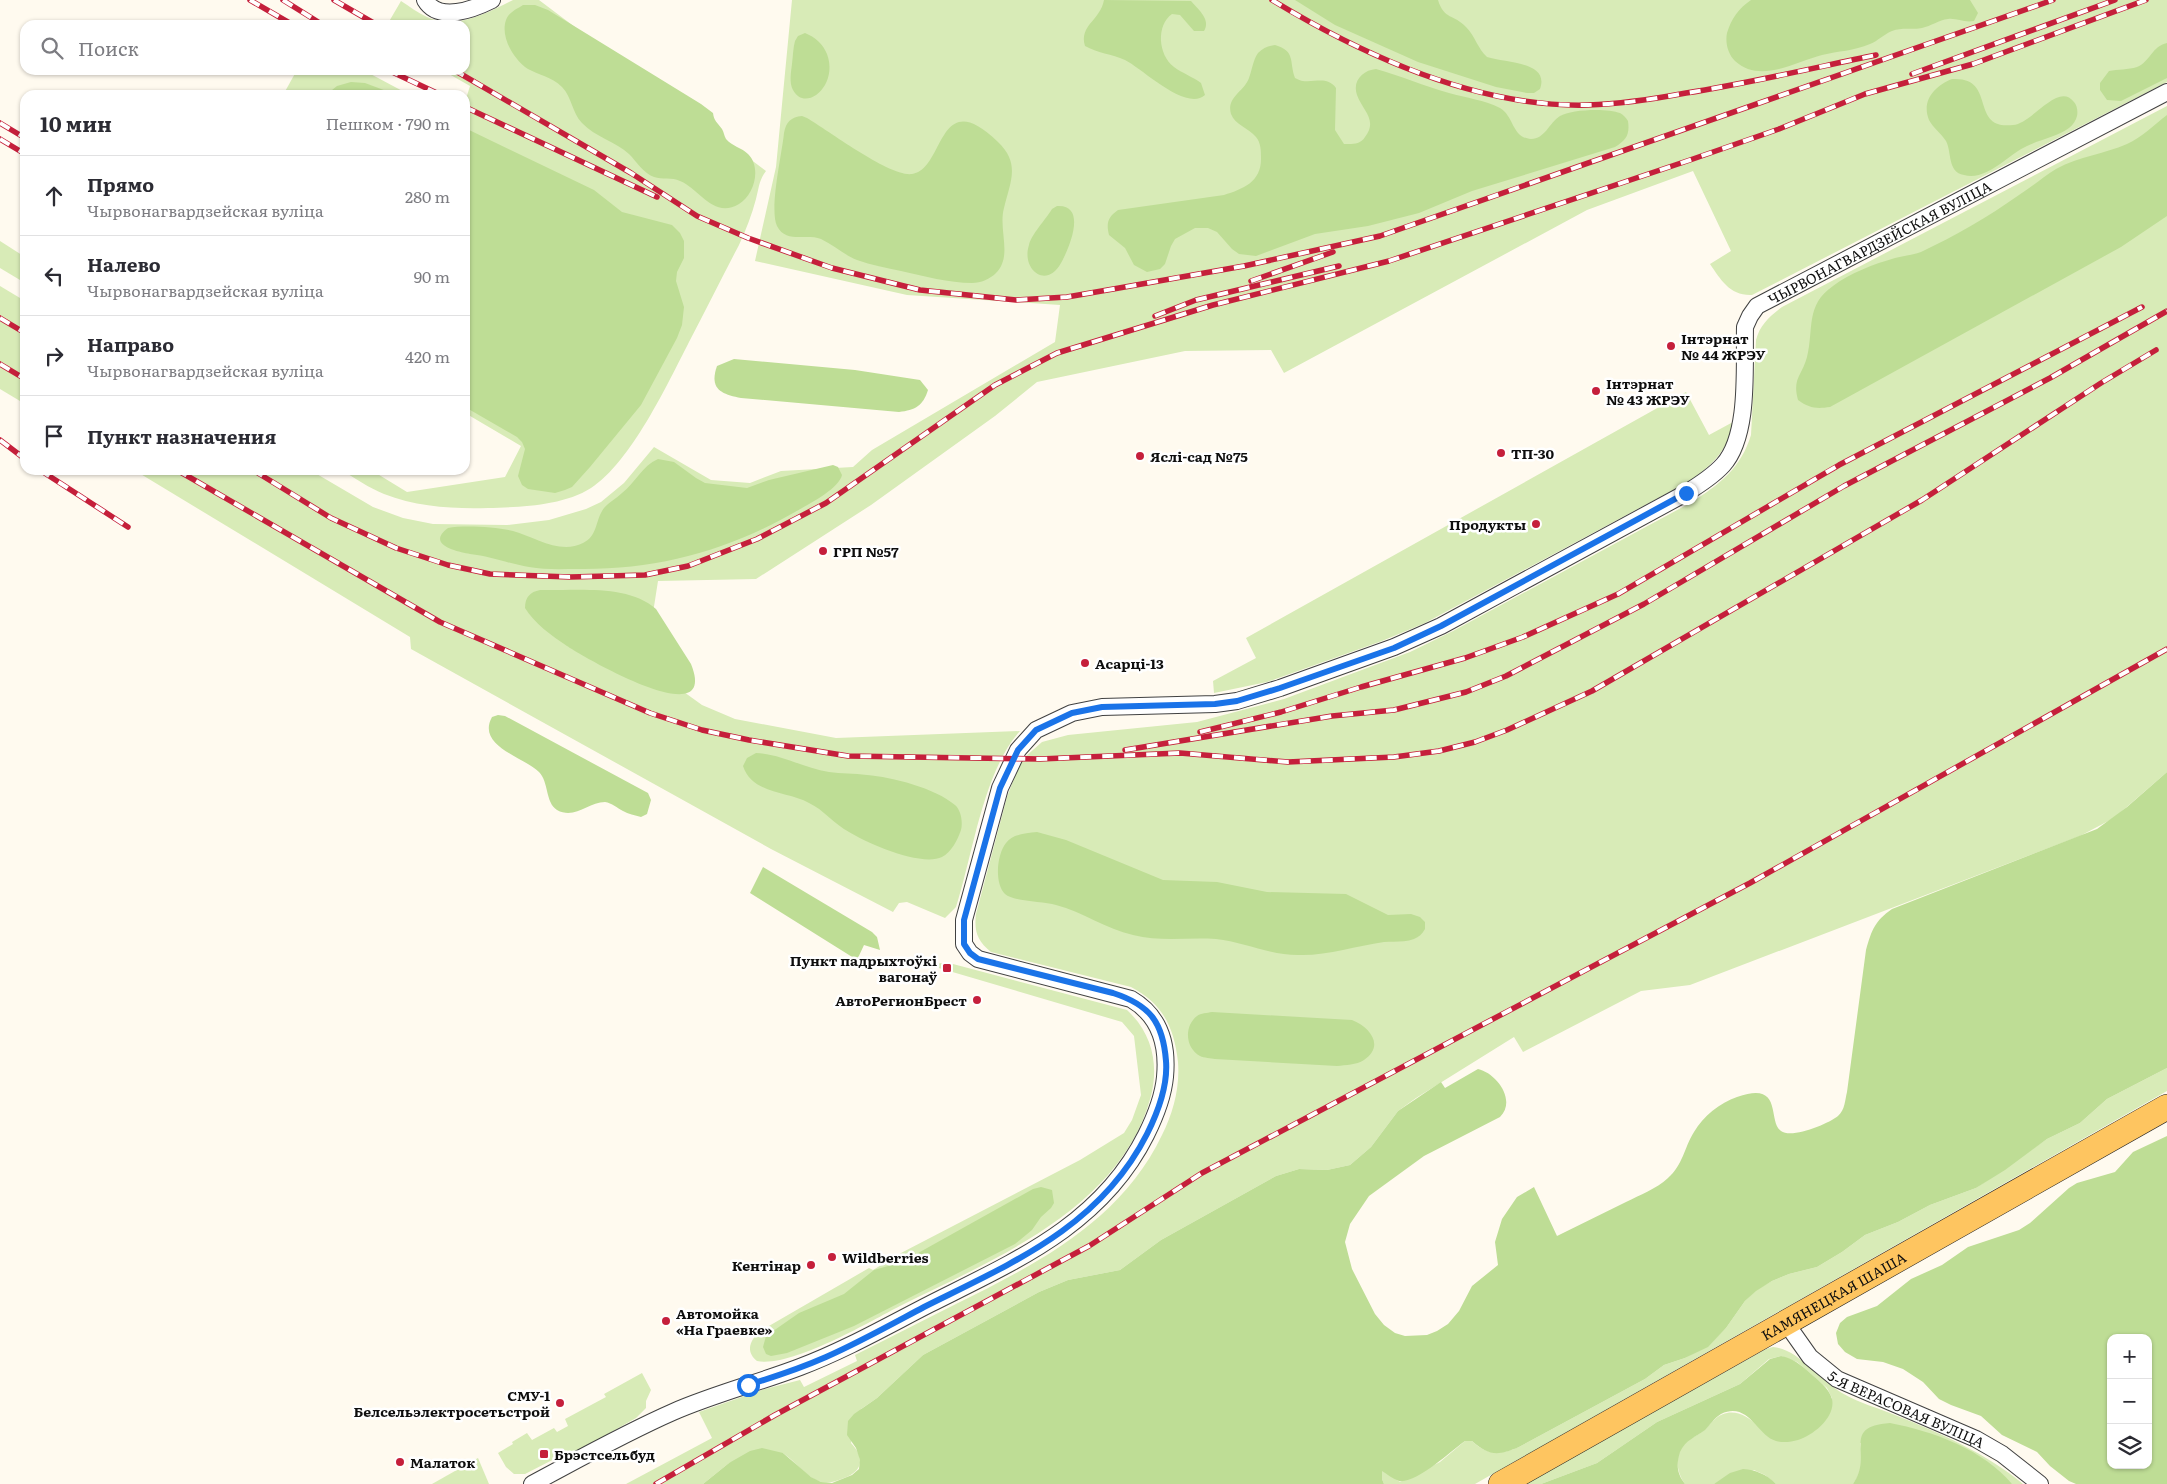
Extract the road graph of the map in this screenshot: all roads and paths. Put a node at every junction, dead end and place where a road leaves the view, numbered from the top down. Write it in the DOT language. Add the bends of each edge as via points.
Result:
graph roads {
  1 [pos="425,0"];
  2 [pos="492,0"];
  3 [pos="2167,92"];
  4 [pos="2167,1107"];
  5 [pos="1786,1323"];
  6 [pos="532,1484"];
  7 [pos="1501,1484"];
  8 [pos="2040,1484"];
  1 -- 2 [label="street" via="435,10 445,12 469,10"];
  3 -- 6 [label="street, ЧЫРВОНАГВАРДЗЕЙСКАЯ ВУЛІЦА" via="1757,306 1745,327 1742,421 1737,442 1723,465 1686,493 1441,626 1394,648 1237,701 1102,707 1072,713 1030,736 1013,758 996,798 964,920 964,944 978,959 1131,999 1153,1016 1165,1047 1164,1083 1153,1121 1124,1173 1080,1219 1015,1261 826,1357 673,1412"];
  4 -- 5 [label="main road, КАМЯНЕЦКАЯ ШАША"];
  5 -- 7 [label="main road, КАМЯНЕЦКАЯ ШАША"];
  5 -- 8 [label="street, 5-Я ВЕРАСОВАЯ ВУЛІЦА" via="1810,1357 1837,1379 1976,1439 2002,1454"];
}
